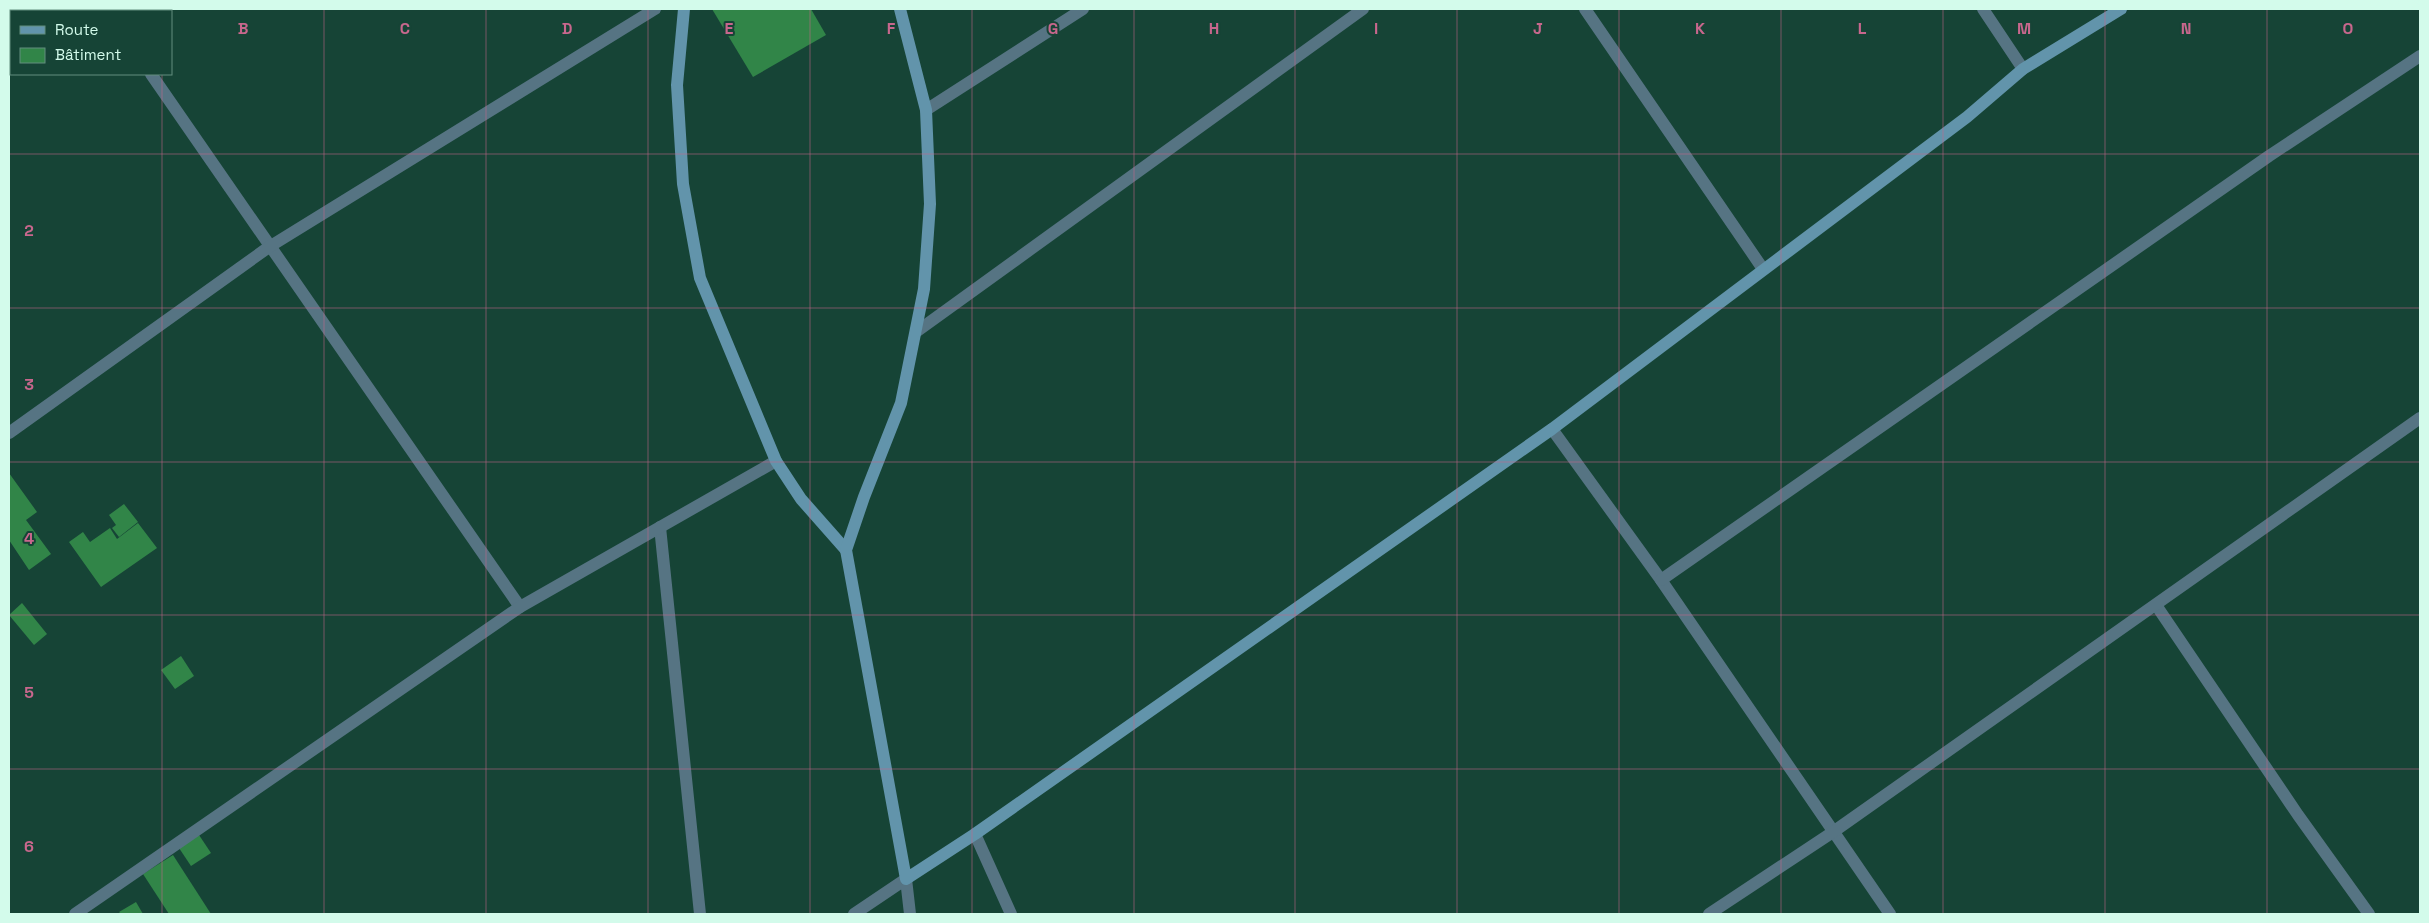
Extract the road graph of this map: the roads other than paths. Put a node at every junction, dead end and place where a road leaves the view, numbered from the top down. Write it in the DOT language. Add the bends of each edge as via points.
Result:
graph roads {
  1 [pos="655,9"];
  2 [pos="684,9"];
  3 [pos="900,9"];
  4 [pos="1084,9"];
  5 [pos="1585,9"];
  6 [pos="1983,9"];
  7 [pos="2121,9"];
  8 [pos="1359,10"];
  9 [pos="2420,56"];
  10 [pos="2023,69"];
  11 [pos="152,75"];
  12 [pos="926,110"];
  13 [pos="269,246"];
  14 [pos="1762,269"];
  15 [pos="916,332"];
  16 [pos="2420,418"];
  17 [pos="1552,428"];
  18 [pos="9,433"];
  19 [pos="776,461"];
  20 [pos="660,527"];
  21 [pos="846,550"];
  22 [pos="1661,580"];
  23 [pos="2156,605"];
  24 [pos="520,607"];
  25 [pos="1833,832"];
  26 [pos="975,834"];
  27 [pos="906,879"];
  28 [pos="75,914"];
  29 [pos="700,914"];
  30 [pos="854,914"];
  31 [pos="910,914"];
  32 [pos="1011,914"];
  33 [pos="1709,914"];
  34 [pos="1890,914"];
  35 [pos="2369,914"];
  1 -- 13 [label="street"];
  2 -- 19 [label="street" via="677,85 683,184 700,278"];
  3 -- 12 [label="street"];
  4 -- 12 [label="street"];
  5 -- 14 [label="street"];
  6 -- 10 [label="street"];
  7 -- 10 [label="street"];
  8 -- 15 [label="street"];
  9 -- 22 [label="street" via="2269,156"];
  10 -- 14 [label="street" via="1967,117"];
  11 -- 13 [label="street"];
  12 -- 15 [label="street" via="930,204 924,289"];
  13 -- 18 [label="street"];
  13 -- 24 [label="street"];
  14 -- 17 [label="street"];
  15 -- 21 [label="street" via="901,403"];
  16 -- 23 [label="street"];
  17 -- 22 [label="street"];
  17 -- 26 [label="street"];
  19 -- 20 [label="street"];
  19 -- 21 [label="street" via="801,499"];
  20 -- 24 [label="street"];
  20 -- 29 [label="street"];
  21 -- 27 [label="street"];
  22 -- 25 [label="street"];
  23 -- 25 [label="street"];
  23 -- 35 [label="street"];
  24 -- 28 [label="street"];
  25 -- 33 [label="street"];
  25 -- 34 [label="street"];
  26 -- 27 [label="street"];
  26 -- 32 [label="street"];
  27 -- 30 [label="street"];
  27 -- 31 [label="street"];
}
